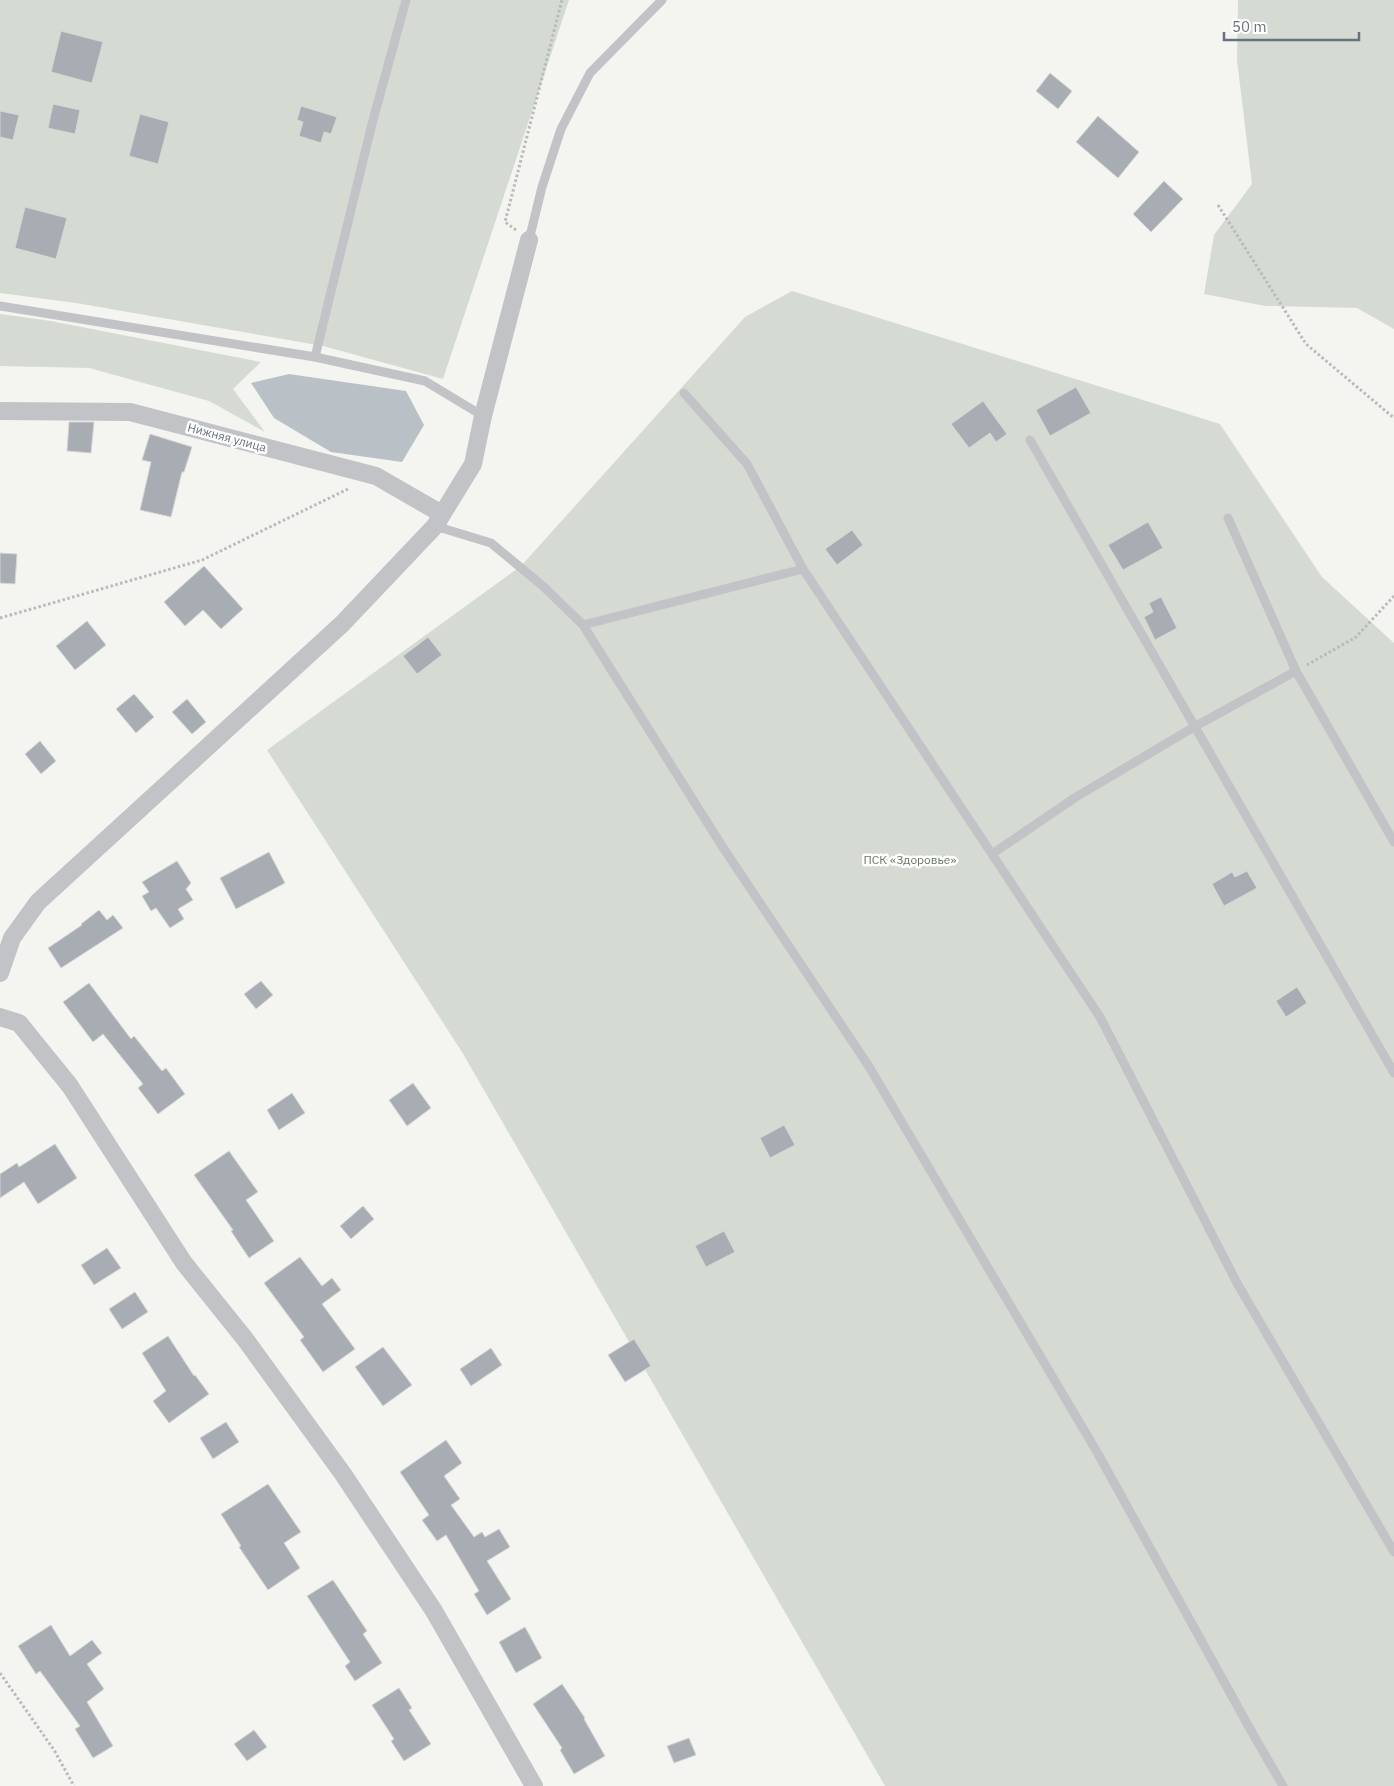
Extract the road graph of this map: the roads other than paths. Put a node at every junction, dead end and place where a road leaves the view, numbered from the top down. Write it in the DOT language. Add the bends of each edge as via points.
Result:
graph roads {
  1 [pos="406,0"];
  2 [pos="662,0"];
  3 [pos="529,240"];
  4 [pos="0,306"];
  5 [pos="315,357"];
  6 [pos="684,393"];
  7 [pos="0,410"];
  8 [pos="482,416"];
  9 [pos="1030,440"];
  10 [pos="1228,518"];
  11 [pos="439,520"];
  12 [pos="803,569"];
  13 [pos="583,625"];
  14 [pos="1296,671"];
  15 [pos="1194,727"];
  16 [pos="1394,842"];
  17 [pos="992,854"];
  18 [pos="0,973"];
  19 [pos="0,1017"];
  20 [pos="1394,1073"];
  21 [pos="1394,1552"];
  22 [pos="534,1786"];
  23 [pos="1283,1786"];
  1 -- 5 [label="lane"];
  2 -- 3 [label="lane" via="590,73 561,129"];
  3 -- 8 [label="street"];
  4 -- 5 [label="lane"];
  5 -- 8 [label="lane" via="425,381"];
  6 -- 12 [label="lane" via="747,464"];
  7 -- 11 [label="street, Нижняя улица" via="130,412 376,476"];
  8 -- 11 [label="street" via="473,464"];
  9 -- 15 [label="lane"];
  10 -- 14 [label="lane"];
  11 -- 13 [label="lane" via="491,543"];
  11 -- 18 [label="street" via="342,624 38,902 12,938"];
  12 -- 13 [label="lane"];
  12 -- 17 [label="lane"];
  13 -- 23 [label="lane" via="722,846 868,1066 1097,1452"];
  14 -- 15 [label="lane"];
  14 -- 16 [label="lane"];
  15 -- 17 [label="lane" via="1076,797"];
  15 -- 20 [label="lane"];
  17 -- 21 [label="lane" via="1100,1017 1236,1283"];
  19 -- 22 [label="street" via="19,1023 70,1086 184,1263 245,1339 343,1474 434,1611"];
}
